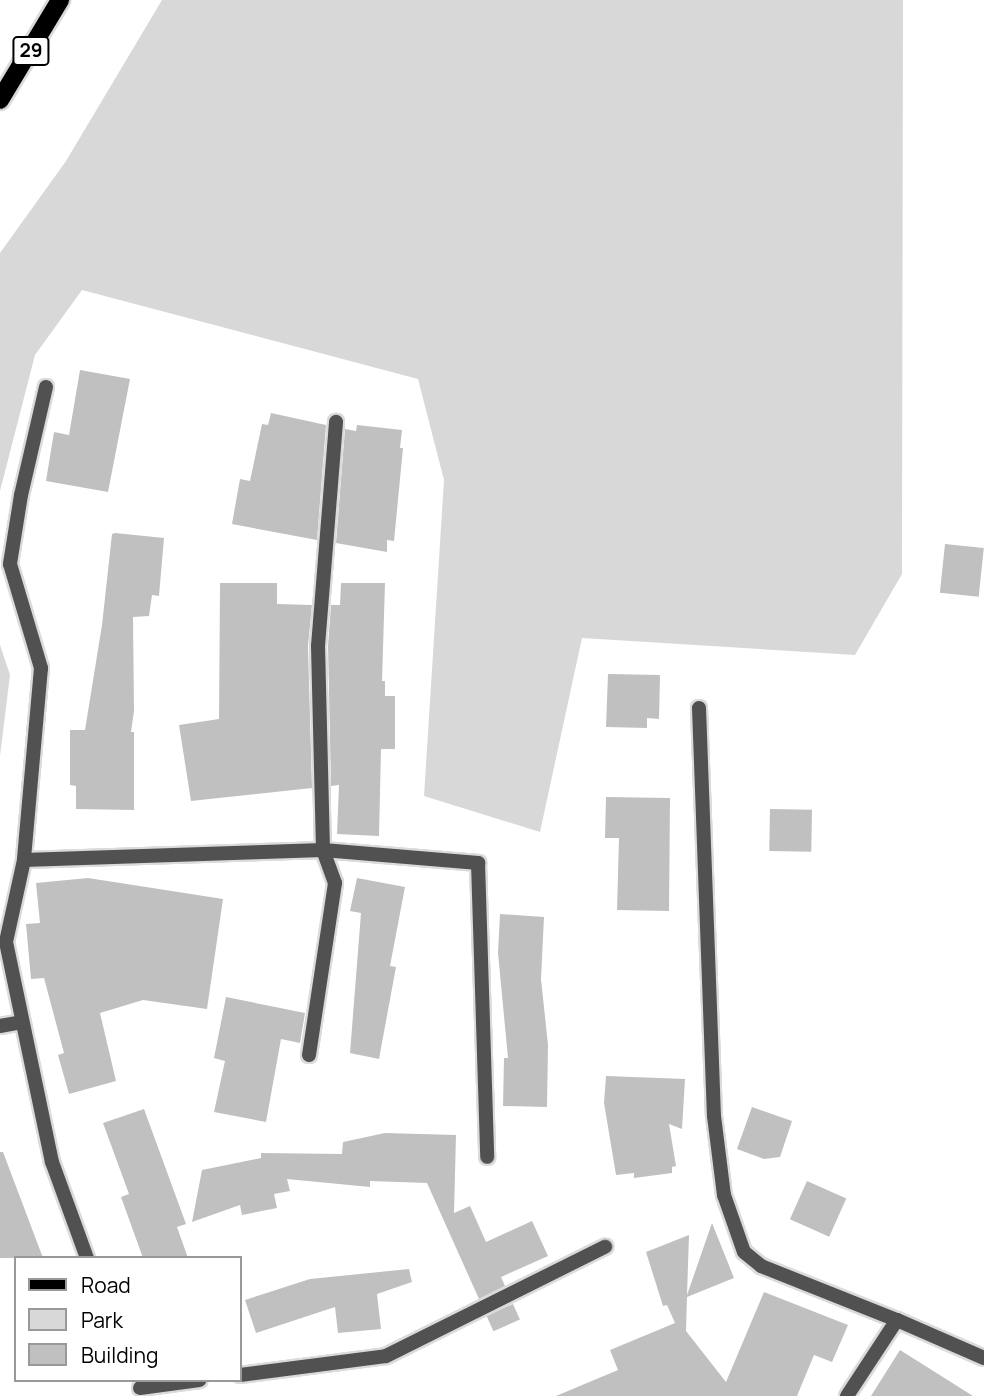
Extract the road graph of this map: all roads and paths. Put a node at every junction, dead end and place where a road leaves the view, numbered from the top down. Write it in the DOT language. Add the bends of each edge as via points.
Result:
graph roads {
  1 [pos="60,0"];
  2 [pos="0,100"];
  3 [pos="46,387"];
  4 [pos="336,422"];
  5 [pos="699,708"];
  6 [pos="323,850"];
  7 [pos="24,860"];
  8 [pos="22,1022"];
  9 [pos="0,1026"];
  10 [pos="309,1055"];
  11 [pos="487,1157"];
  12 [pos="605,1247"];
  13 [pos="86,1256"];
  14 [pos="897,1320"];
  15 [pos="984,1358"];
  16 [pos="242,1375"];
  17 [pos="184,1382"];
  18 [pos="141,1388"];
  19 [pos="847,1396"];
  1 -- 2 [label="main road, 29"];
  3 -- 7 [label="street" via="10,564 41,668"];
  4 -- 6 [label="street" via="318,646"];
  5 -- 14 [label="street" via="714,1116 724,1195 744,1252 761,1266"];
  6 -- 7 [label="street"];
  6 -- 10 [label="street" via="335,883"];
  6 -- 11 [label="street" via="478,863"];
  7 -- 8 [label="street" via="6,942"];
  8 -- 9 [label="street"];
  8 -- 13 [label="street" via="52,1162"];
  12 -- 16 [label="street" via="386,1356"];
  14 -- 15 [label="street"];
  14 -- 19 [label="street"];
  17 -- 18 [label="street"];
}
